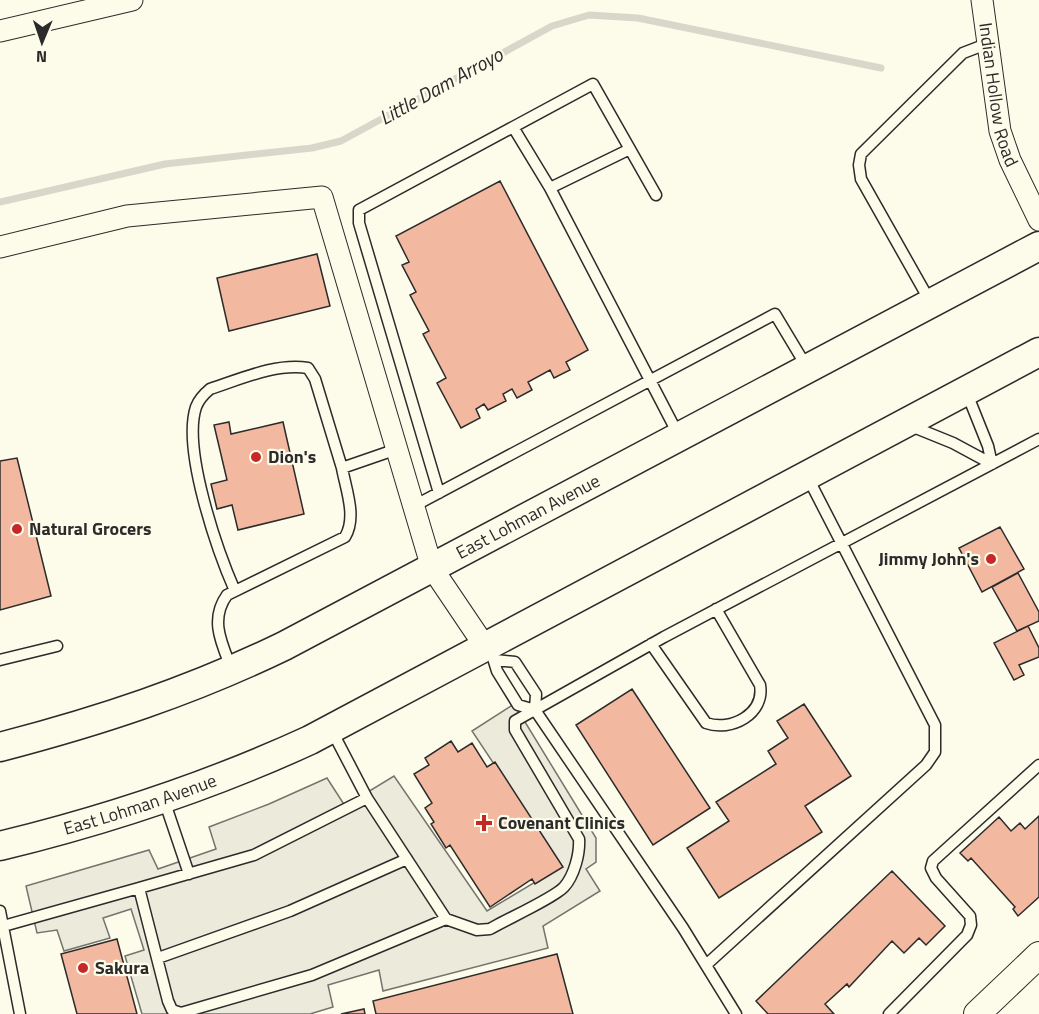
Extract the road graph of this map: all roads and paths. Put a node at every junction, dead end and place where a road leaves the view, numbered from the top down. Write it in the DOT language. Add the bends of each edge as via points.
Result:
graph roads {
  1 [pos="132,0"];
  2 [pos="982,0"];
  3 [pos="106,3"];
  4 [pos="0,31"];
  5 [pos="989,43"];
  6 [pos="513,127"];
  7 [pos="630,149"];
  8 [pos="550,188"];
  9 [pos="656,195"];
  10 [pos="1039,220"];
  11 [pos="1039,246"];
  12 [pos="0,247"];
  13 [pos="931,303"];
  14 [pos="1039,352"];
  15 [pos="808,369"];
  16 [pos="652,380"];
  17 [pos="966,391"];
  18 [pos="905,423"];
  19 [pos="680,437"];
  20 [pos="1039,439"];
  21 [pos="397,449"];
  22 [pos="992,464"];
  23 [pos="342,468"];
  24 [pos="807,476"];
  25 [pos="439,493"];
  26 [pos="414,506"];
  27 [pos="842,544"];
  28 [pos="432,568"];
  29 [pos="235,591"];
  30 [pos="716,609"];
  31 [pos="651,644"];
  32 [pos="57,646"];
  33 [pos="491,654"];
  34 [pos="0,660"];
  35 [pos="232,670"];
  36 [pos="535,710"];
  37 [pos="331,729"];
  38 [pos="0,747"];
  39 [pos="1039,765"];
  40 [pos="367,798"];
  41 [pos="164,799"];
  42 [pos="0,846"];
  43 [pos="407,859"];
  44 [pos="189,873"];
  45 [pos="139,888"];
  46 [pos="0,911"];
  47 [pos="446,920"];
  48 [pos="2,927"];
  49 [pos="1039,955"];
  50 [pos="158,958"];
  51 [pos="706,965"];
  52 [pos="20,1014"];
  53 [pos="736,1014"];
  54 [pos="889,1014"];
  55 [pos="977,1014"];
  1 -- 3 [label="street"];
  2 -- 5 [label="street, Indian Hollow Road"];
  3 -- 4 [label="street"];
  5 -- 10 [label="street, Indian Hollow Road" via="1000,131"];
  5 -- 13 [label="lane" via="963,53 861,154 861,179"];
  6 -- 7 [label="lane" via="593,84"];
  6 -- 8 [label="lane"];
  6 -- 25 [label="lane" via="359,210 358,223"];
  7 -- 8 [label="lane"];
  7 -- 9 [label="lane"];
  8 -- 16 [label="lane"];
  11 -- 13 [label="main road, East Lohman Avenue"];
  12 -- 21 [label="street" via="127,216 322,197"];
  13 -- 15 [label="main road, East Lohman Avenue"];
  14 -- 17 [label="main road, East Lohman Avenue"];
  15 -- 16 [label="lane" via="775,314"];
  15 -- 19 [label="main road, East Lohman Avenue"];
  16 -- 19 [label="lane"];
  16 -- 25 [label="lane"];
  17 -- 18 [label="main road, East Lohman Avenue"];
  17 -- 22 [label="lane"];
  18 -- 22 [label="lane"];
  18 -- 24 [label="main road, East Lohman Avenue"];
  19 -- 28 [label="main road, East Lohman Avenue"];
  20 -- 22 [label="lane"];
  21 -- 23 [label="lane"];
  21 -- 26 [label="street"];
  22 -- 27 [label="lane"];
  23 -- 29 [label="lane" via="351,516 351,528 345,537"];
  23 -- 29 [label="lane" via="315,379 308,368 276,368 210,389 202,396 193,425 194,451 224,566"];
  24 -- 27 [label="lane"];
  24 -- 33 [label="main road, East Lohman Avenue"];
  25 -- 26 [label="lane"];
  26 -- 28 [label="street"];
  27 -- 30 [label="lane"];
  27 -- 51 [label="lane" via="934,725 935,752 926,765"];
  28 -- 33 [label="street"];
  28 -- 35 [label="main road, East Lohman Avenue"];
  29 -- 35 [label="lane" via="223,600 217,618 217,629"];
  30 -- 31 [label="lane"];
  30 -- 31 [label="lane" via="760,685 763,698 745,718 728,725 706,723"];
  31 -- 36 [label="lane"];
  32 -- 34 [label="lane"];
  33 -- 36 [label="lane" via="518,705"];
  33 -- 36 [label="lane" via="515,663 536,694"];
  33 -- 37 [label="main road, East Lohman Avenue"];
  35 -- 38 [label="main road, East Lohman Avenue" via="130,711"];
  36 -- 47 [label="lane" via="515,721 515,730 579,839 571,876 563,888 490,928 477,930"];
  36 -- 51 [label="lane"];
  37 -- 40 [label="lane"];
  37 -- 41 [label="main road, East Lohman Avenue" via="245,769"];
  39 -- 54 [label="lane" via="933,861 931,868 936,878 970,916 971,925 967,935"];
  40 -- 43 [label="lane"];
  40 -- 44 [label="lane" via="254,855"];
  41 -- 42 [label="main road, East Lohman Avenue"];
  41 -- 44 [label="lane"];
  43 -- 47 [label="lane"];
  43 -- 50 [label="lane" via="290,911"];
  44 -- 45 [label="lane"];
  45 -- 48 [label="lane"];
  45 -- 50 [label="lane"];
  46 -- 48 [label="lane"];
  47 -- 50 [label="lane" via="312,975 181,1013 172,1010 168,1001"];
  48 -- 52 [label="lane"];
  49 -- 55 [label="street"];
  51 -- 53 [label="lane"];
}
